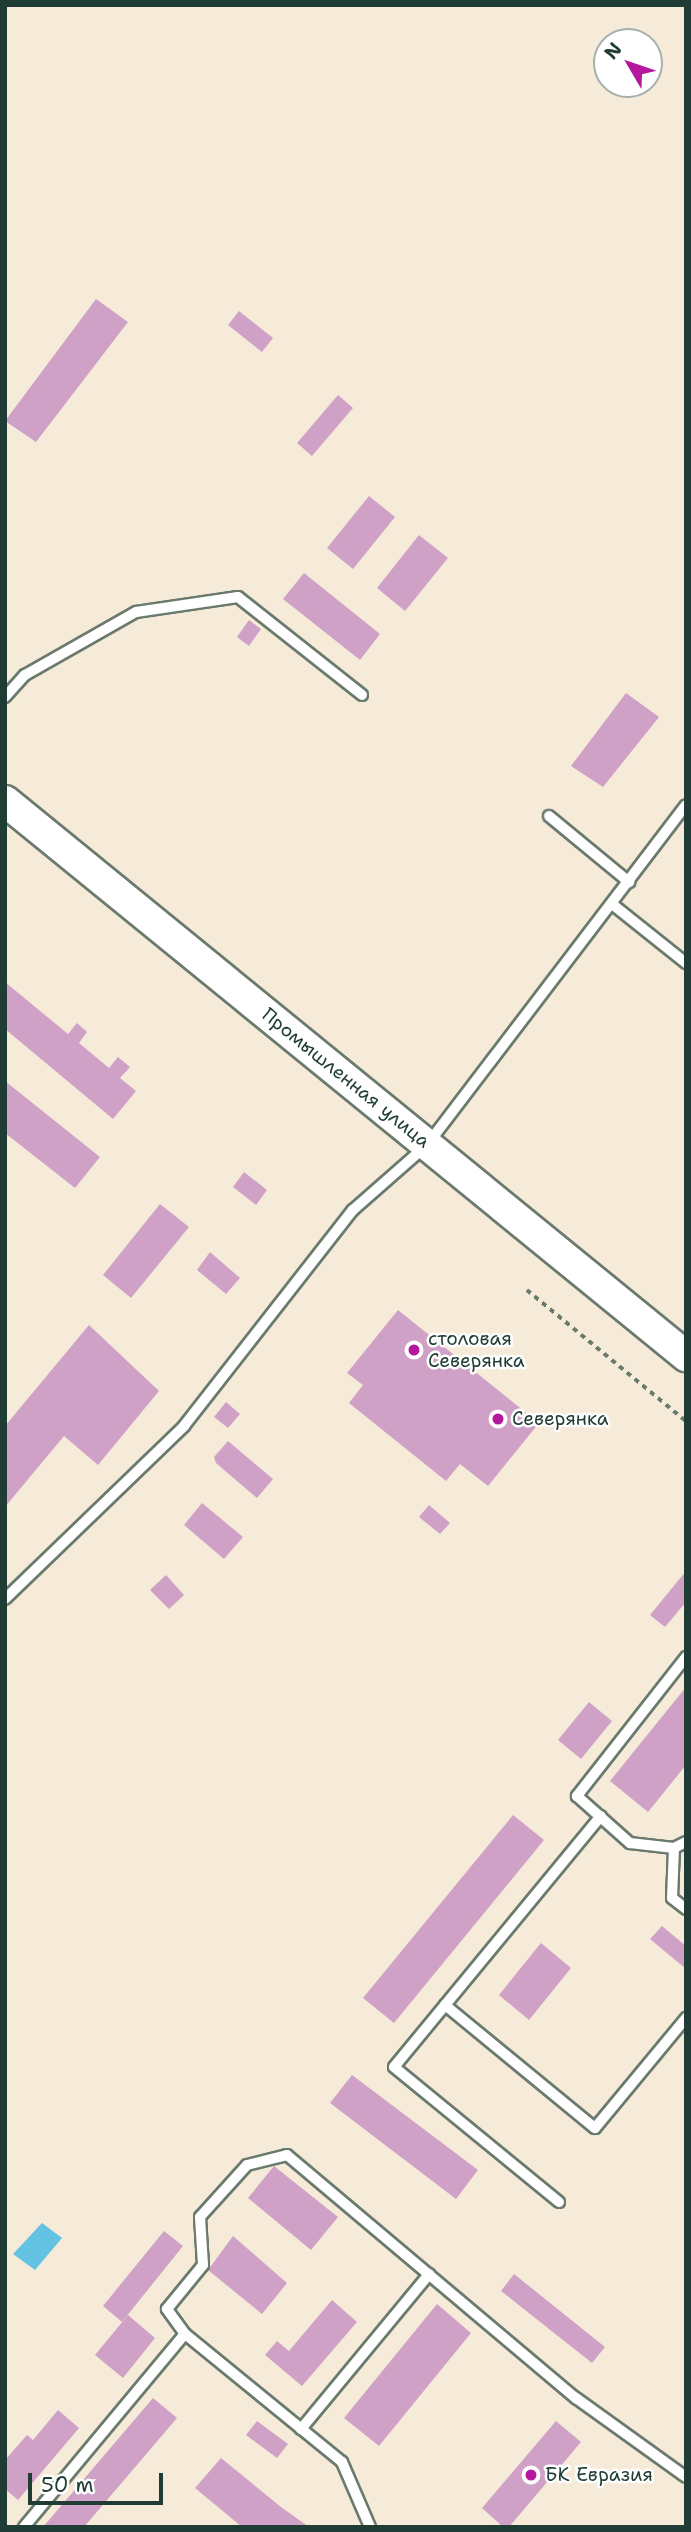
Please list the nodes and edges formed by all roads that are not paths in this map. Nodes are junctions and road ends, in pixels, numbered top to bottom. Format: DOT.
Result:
graph roads {
  1 [pos="362,695"];
  2 [pos="5,698"];
  3 [pos="5,801"];
  4 [pos="686,805"];
  5 [pos="549,816"];
  6 [pos="629,882"];
  7 [pos="612,904"];
  8 [pos="686,963"];
  9 [pos="427,1145"];
  10 [pos="686,1356"];
  11 [pos="5,1599"];
  12 [pos="686,1657"];
  13 [pos="601,1816"];
  14 [pos="686,1842"];
  15 [pos="674,1848"];
  16 [pos="686,1909"];
  17 [pos="445,2005"];
  18 [pos="686,2018"];
  19 [pos="559,2203"];
  20 [pos="429,2274"];
  21 [pos="185,2334"];
  22 [pos="301,2428"];
  23 [pos="686,2477"];
  24 [pos="24,2527"];
  25 [pos="370,2527"];
  1 -- 2 [label="lane"];
  3 -- 9 [label="main road, Промышленная улица"];
  4 -- 6 [label="lane"];
  5 -- 6 [label="lane"];
  6 -- 7 [label="lane"];
  7 -- 8 [label="lane"];
  7 -- 9 [label="lane"];
  9 -- 10 [label="main road, Промышленная улица"];
  9 -- 11 [label="lane"];
  12 -- 13 [label="lane"];
  13 -- 15 [label="lane"];
  13 -- 17 [label="lane"];
  14 -- 15 [label="lane"];
  15 -- 16 [label="lane"];
  17 -- 18 [label="lane"];
  17 -- 19 [label="lane"];
  20 -- 21 [label="lane"];
  20 -- 22 [label="lane"];
  20 -- 23 [label="lane"];
  21 -- 22 [label="lane"];
  21 -- 24 [label="lane"];
  22 -- 25 [label="lane"];
}
